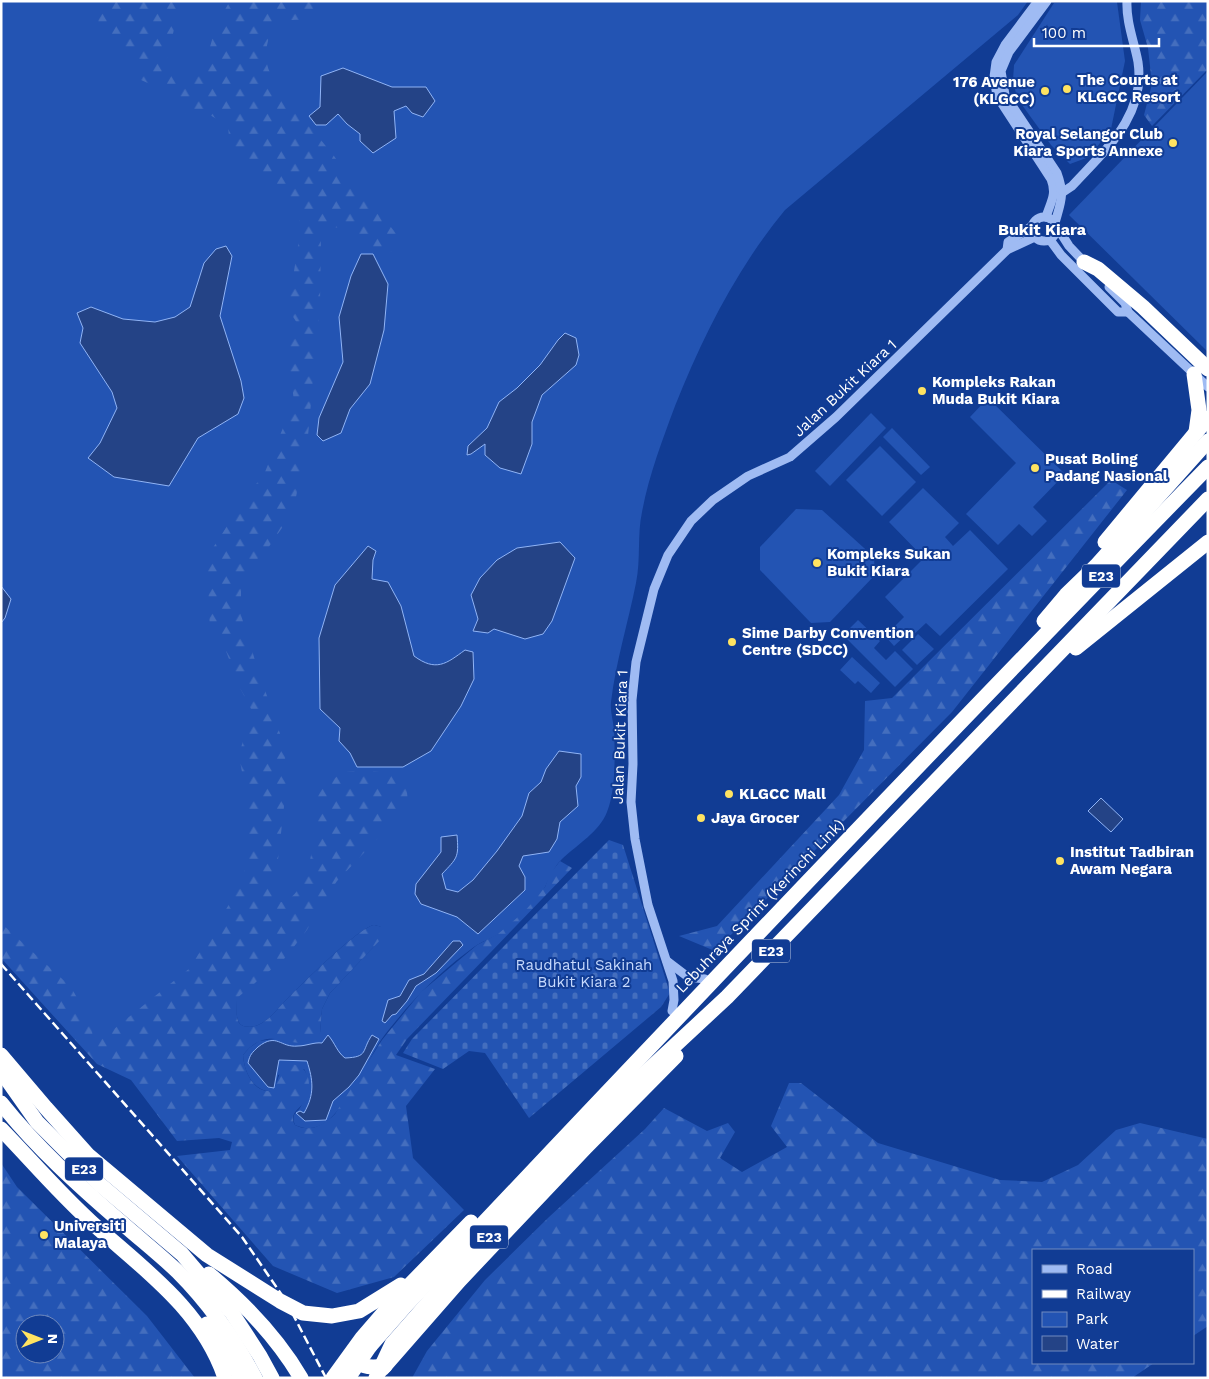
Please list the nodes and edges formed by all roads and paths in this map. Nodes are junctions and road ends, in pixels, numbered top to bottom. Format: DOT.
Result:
graph roads {
  1 [pos="1038,1"];
  2 [pos="1047,1"];
  3 [pos="1128,1"];
  4 [pos="1063,192"];
  5 [pos="1046,217"];
  6 [pos="1056,225"];
  7 [pos="1032,226"];
  8 [pos="1035,237"];
  9 [pos="1050,240"];
  10 [pos="1007,250"];
  11 [pos="1084,262"];
  12 [pos="1128,312"];
  13 [pos="1201,371"];
  14 [pos="1208,386"];
  15 [pos="1208,418"];
  16 [pos="1202,436"];
  17 [pos="1208,467"];
  18 [pos="1208,499"];
  19 [pos="1208,542"];
  20 [pos="994,686"];
  21 [pos="1024,690"];
  22 [pos="736,957"];
  23 [pos="667,961"];
  24 [pos="705,979"];
  25 [pos="727,997"];
  26 [pos="672,1011"];
  27 [pos="1,1055"];
  28 [pos="1,1071"];
  29 [pos="609,1099"];
  30 [pos="1,1103"];
  31 [pos="20,1127"];
  32 [pos="1,1129"];
  33 [pos="60,1190"];
  34 [pos="99,1217"];
  35 [pos="182,1254"];
  36 [pos="425,1269"];
  37 [pos="362,1338"];
  38 [pos="383,1374"];
  39 [pos="225,1378"];
  40 [pos="241,1378"];
  41 [pos="255,1378"];
  42 [pos="272,1378"];
  43 [pos="301,1378"];
  44 [pos="333,1378"];
  45 [pos="348,1378"];
  46 [pos="371,1378"];
  1 -- 5 [label="street"];
  2 -- 4 [label="street"];
  3 -- 4 [label="street"];
  4 -- 6 [label="street"];
  5 -- 6 [label="street"];
  5 -- 7 [label="street"];
  6 -- 9 [label="street"];
  6 -- 11 [label="street"];
  7 -- 8 [label="street"];
  7 -- 10 [label="street, Jalan Bukit Kiara 1"];
  8 -- 9 [label="street"];
  8 -- 10 [label="street, Jalan Bukit Kiara 1"];
  9 -- 12 [label="street"];
  10 -- 23 [label="street, Jalan Bukit Kiara 1"];
  11 -- 12 [label="street"];
  11 -- 13 [label="highway"];
  12 -- 13 [label="street"];
  13 -- 14 [label="street"];
  13 -- 16 [label="highway"];
  15 -- 16 [label="highway"];
  16 -- 20 [label="highway"];
  17 -- 20 [label="highway, Lebuhraya Sprint (Kerinchi Link) / E23"];
  18 -- 21 [label="highway, Lebuhraya Sprint (Kerinchi Link) / E23"];
  19 -- 21 [label="highway"];
  20 -- 22 [label="highway, Lebuhraya Sprint (Kerinchi Link) / E23"];
  21 -- 25 [label="highway, Lebuhraya Sprint (Kerinchi Link) / E23"];
  22 -- 24 [label="highway"];
  22 -- 29 [label="highway, Lebuhraya Sprint (Kerinchi Link) / E23"];
  23 -- 24 [label="street"];
  23 -- 26 [label="street, Jalan Bukit Kiara 1"];
  24 -- 26 [label="highway"];
  25 -- 29 [label="highway, Lebuhraya Sprint (Kerinchi Link) / E23"];
  25 -- 38 [label="highway"];
  26 -- 36 [label="highway"];
  27 -- 36 [label="highway"];
  28 -- 35 [label="highway, E23"];
  29 -- 38 [label="highway, Lebuhraya Sprint (Kerinchi Link) / E23, bridge"];
  29 -- 45 [label="highway, Lebuhraya Sprint (Kerinchi Link) / E23, bridge"];
  30 -- 31 [label="highway, E23"];
  31 -- 34 [label="highway"];
  31 -- 41 [label="highway, E23"];
  32 -- 33 [label="highway"];
  33 -- 34 [label="highway"];
  33 -- 39 [label="highway"];
  34 -- 40 [label="highway"];
  35 -- 42 [label="highway, E23"];
  35 -- 43 [label="highway"];
  36 -- 37 [label="highway"];
  37 -- 38 [label="highway"];
  37 -- 44 [label="highway"];
  38 -- 46 [label="highway"];
}
